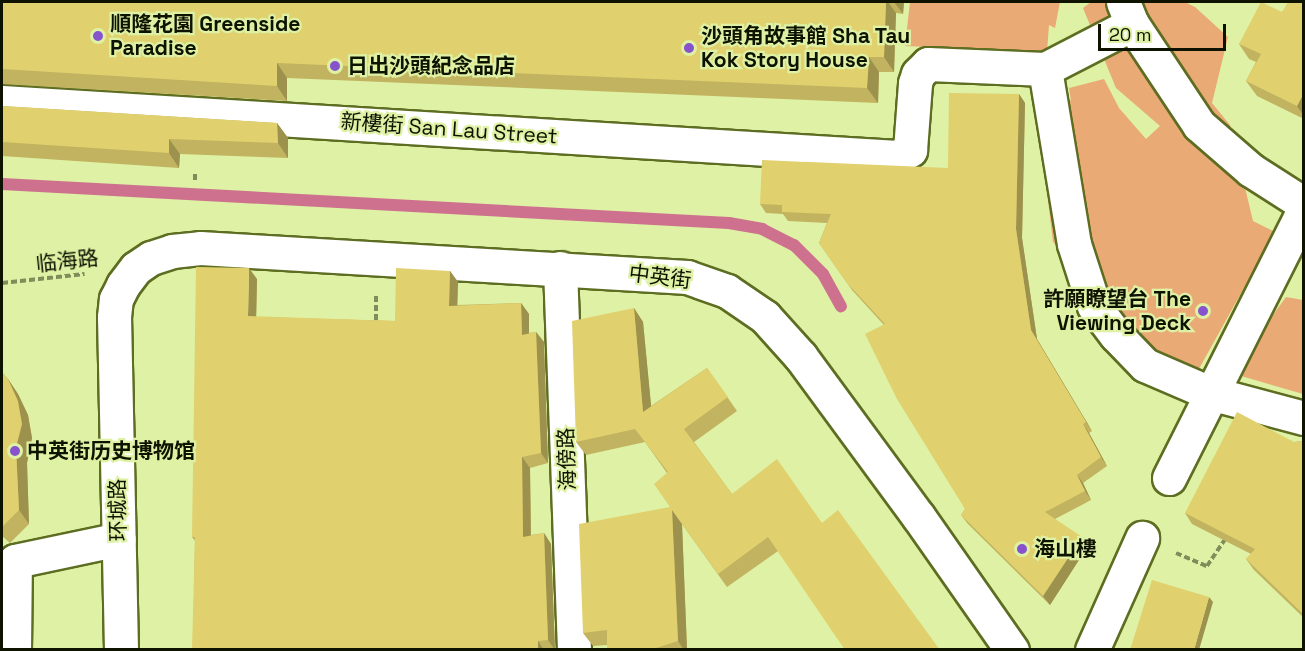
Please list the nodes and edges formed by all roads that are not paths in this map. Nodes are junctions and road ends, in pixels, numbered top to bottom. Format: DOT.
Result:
graph roads {
  1 [pos="1128,13"];
  2 [pos="1045,69"];
  3 [pos="2,102"];
  4 [pos="1304,204"];
  5 [pos="1304,210"];
  6 [pos="136,268"];
  7 [pos="560,268"];
  8 [pos="1210,393"];
  9 [pos="1304,418"];
  10 [pos="1169,478"];
  11 [pos="1142,538"];
  12 [pos="119,539"];
  13 [pos="8,556"];
  14 [pos="1009,648"];
  15 [pos="14,650"];
  16 [pos="121,650"];
  17 [pos="574,650"];
  18 [pos="1092,650"];
  1 -- 2 [label="street"];
  1 -- 4 [label="street"];
  2 -- 3 [label="street, 新樓街 San Lau Street"];
  2 -- 8 [label="street"];
  5 -- 8 [label="street"];
  6 -- 7 [label="street, 中英街"];
  6 -- 12 [label="street, 环城路"];
  7 -- 14 [label="street, 中英街"];
  7 -- 17 [label="street, 海傍路"];
  8 -- 9 [label="street"];
  8 -- 10 [label="street"];
  11 -- 18 [label="street"];
  12 -- 13 [label="street"];
  12 -- 16 [label="street, 环城路"];
  13 -- 15 [label="street"];
}
